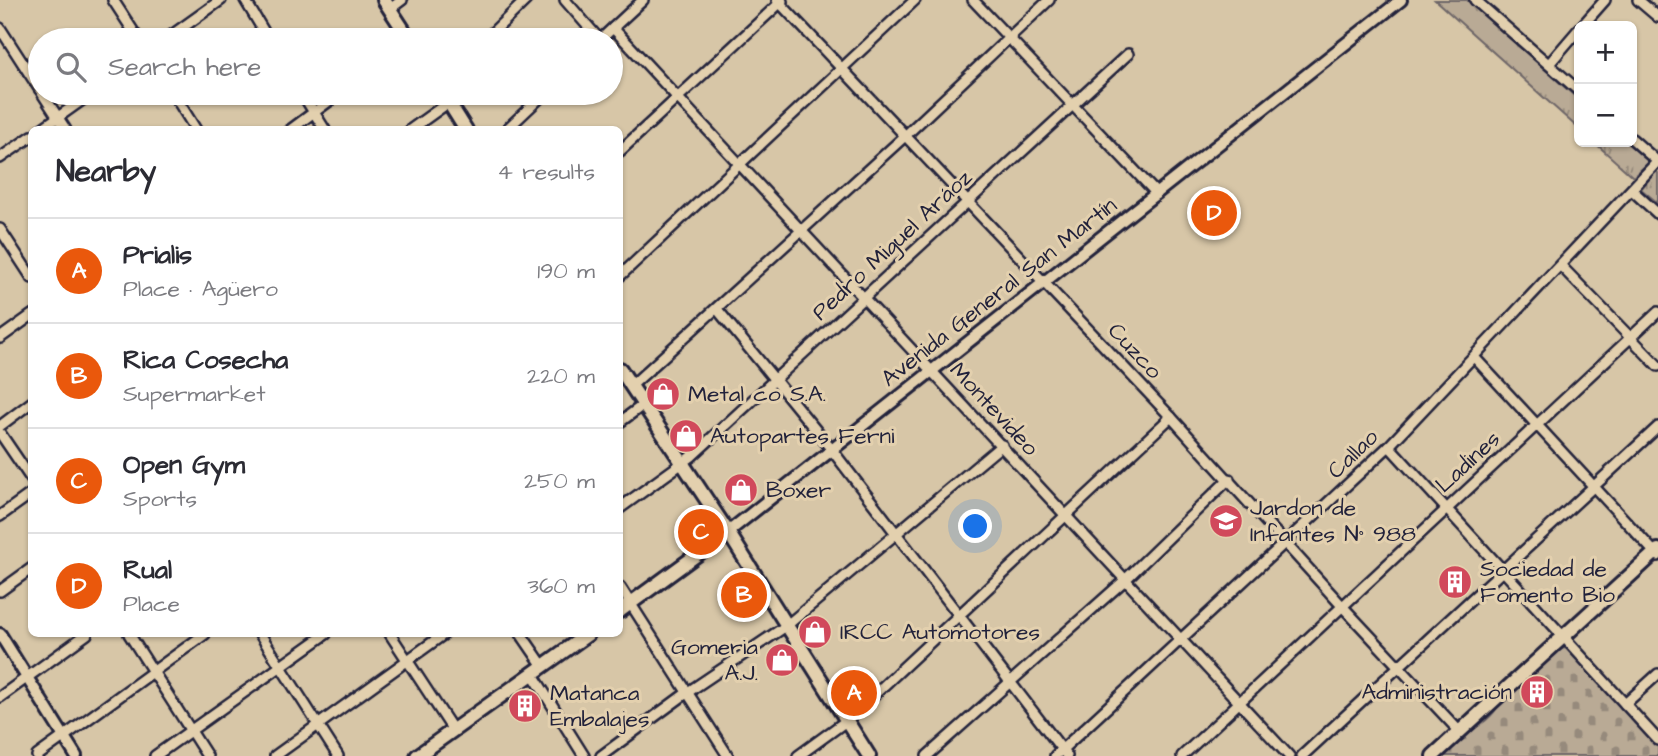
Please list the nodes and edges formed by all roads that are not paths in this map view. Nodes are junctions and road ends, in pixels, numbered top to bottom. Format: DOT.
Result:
graph roads {
  1 [pos="113,0"];
  2 [pos="220,0"];
  3 [pos="245,0"];
  4 [pos="402,0"];
  5 [pos="526,0"];
  6 [pos="565,0"];
  7 [pos="643,0"];
  8 [pos="915,0"];
  9 [pos="973,0"];
  10 [pos="1049,0"];
  11 [pos="1401,0"];
  12 [pos="1475,0"];
  13 [pos="1605,0"];
  14 [pos="1638,0"];
  15 [pos="780,1"];
  16 [pos="387,5"];
  17 [pos="1658,16"];
  18 [pos="1587,21"];
  19 [pos="0,27"];
  20 [pos="131,28"];
  21 [pos="182,28"];
  22 [pos="262,28"];
  23 [pos="402,28"];
  24 [pos="497,28"];
  25 [pos="590,28"];
  26 [pos="613,28"];
  27 [pos="1574,36"];
  28 [pos="1010,38"];
  29 [pos="623,39"];
  30 [pos="1128,54"];
  31 [pos="1549,64"];
  32 [pos="841,69"];
  33 [pos="28,71"];
  34 [pos="1574,86"];
  35 [pos="678,97"];
  36 [pos="50,105"];
  37 [pos="75,105"];
  38 [pos="180,105"];
  39 [pos="310,105"];
  40 [pos="324,105"];
  41 [pos="438,105"];
  42 [pos="450,105"];
  43 [pos="532,105"];
  44 [pos="1072,106"];
  45 [pos="314,112"];
  46 [pos="58,117"];
  47 [pos="46,126"];
  48 [pos="64,126"];
  49 [pos="194,126"];
  50 [pos="295,126"];
  51 [pos="323,126"];
  52 [pos="414,126"];
  53 [pos="464,126"];
  54 [pos="510,126"];
  55 [pos="905,136"];
  56 [pos="28,139"];
  57 [pos="1637,143"];
  58 [pos="623,148"];
  59 [pos="0,158"];
  60 [pos="1658,162"];
  61 [pos="739,163"];
  62 [pos="1633,191"];
  63 [pos="1157,194"];
  64 [pos="968,201"];
  65 [pos="1658,214"];
  66 [pos="0,229"];
  67 [pos="802,230"];
  68 [pos="1561,266"];
  69 [pos="28,272"];
  70 [pos="623,273"];
  71 [pos="1045,283"];
  72 [pos="865,298"];
  73 [pos="717,309"];
  74 [pos="1658,312"];
  75 [pos="28,319"];
  76 [pos="1631,337"];
  77 [pos="0,338"];
  78 [pos="1474,357"];
  79 [pos="1658,366"];
  80 [pos="932,370"];
  81 [pos="623,374"];
  82 [pos="775,381"];
  83 [pos="631,386"];
  84 [pos="28,405"];
  85 [pos="643,405"];
  86 [pos="1171,417"];
  87 [pos="623,420"];
  88 [pos="1538,424"];
  89 [pos="0,426"];
  90 [pos="1658,427"];
  91 [pos="0,433"];
  92 [pos="1002,445"];
  93 [pos="1389,446"];
  94 [pos="832,450"];
  95 [pos="682,464"];
  96 [pos="28,474"];
  97 [pos="1229,479"];
  98 [pos="1594,486"];
  99 [pos="28,497"];
  100 [pos="623,506"];
  101 [pos="1446,509"];
  102 [pos="0,516"];
  103 [pos="1066,516"];
  104 [pos="728,533"];
  105 [pos="895,533"];
  106 [pos="1287,543"];
  107 [pos="1657,553"];
  108 [pos="1504,570"];
  109 [pos="28,571"];
  110 [pos="1125,580"];
  111 [pos="0,591"];
  112 [pos="625,607"];
  113 [pos="1343,607"];
  114 [pos="958,615"];
  115 [pos="786,626"];
  116 [pos="0,634"];
  117 [pos="83,637"];
  118 [pos="131,637"];
  119 [pos="201,637"];
  120 [pos="262,637"];
  121 [pos="322,637"];
  122 [pos="392,637"];
  123 [pos="440,637"];
  124 [pos="522,637"];
  125 [pos="584,637"];
  126 [pos="1563,637"];
  127 [pos="1181,640"];
  128 [pos="407,660"];
  129 [pos="281,666"];
  130 [pos="1399,668"];
  131 [pos="537,669"];
  132 [pos="154,671"];
  133 [pos="1658,674"];
  134 [pos="26,678"];
  135 [pos="1009,683"];
  136 [pos="688,692"];
  137 [pos="0,697"];
  138 [pos="1241,703"];
  139 [pos="1625,704"];
  140 [pos="846,721"];
  141 [pos="319,725"];
  142 [pos="191,730"];
  143 [pos="453,730"];
  144 [pos="1460,732"];
  145 [pos="64,737"];
  146 [pos="1658,740"];
  147 [pos="1061,754"];
  148 [pos="37,756"];
  149 [pos="76,756"];
  150 [pos="155,756"];
  151 [pos="207,756"];
  152 [pos="275,756"];
  153 [pos="338,756"];
  154 [pos="417,756"];
  155 [pos="584,756"];
  156 [pos="601,756"];
  157 [pos="728,756"];
  158 [pos="799,756"];
  159 [pos="869,756"];
  160 [pos="927,756"];
  161 [pos="1182,756"];
  162 [pos="1289,756"];
  163 [pos="1302,756"];
  164 [pos="1433,756"];
  1 -- 20 [label="street"];
  2 -- 21 [label="street"];
  3 -- 22 [label="street"];
  4 -- 16 [label="street"];
  5 -- 24 [label="street"];
  6 -- 25 [label="street"];
  7 -- 26 [label="street"];
  8 -- 32 [label="street"];
  9 -- 28 [label="street"];
  10 -- 28 [label="street"];
  11 -- 63 [label="street, Avenida General San Martín"];
  12 -- 31 [label="street"];
  13 -- 18 [label="street"];
  14 -- 17 [label="street"];
  15 -- 32 [label="street, Cuzco"];
  15 -- 35 [label="street"];
  16 -- 23 [label="main road"];
  19 -- 33 [label="street"];
  27 -- 31 [label="street"];
  28 -- 44 [label="street"];
  28 -- 55 [label="street"];
  29 -- 35 [label="street, Montevideo"];
  30 -- 44 [label="street, Pedro Miguel Aráoz"];
  31 -- 34 [label="street"];
  32 -- 55 [label="street, Cuzco"];
  32 -- 61 [label="street"];
  35 -- 58 [label="street"];
  35 -- 61 [label="street, Montevideo"];
  36 -- 46 [label="street"];
  37 -- 46 [label="street"];
  38 -- 49 [label="street"];
  39 -- 45 [label="street"];
  40 -- 45 [label="street"];
  41 -- 52 [label="street"];
  42 -- 53 [label="main road"];
  43 -- 54 [label="street"];
  44 -- 63 [label="street"];
  44 -- 64 [label="street, Pedro Miguel Aráoz"];
  45 -- 50 [label="street"];
  45 -- 51 [label="street"];
  46 -- 47 [label="street"];
  46 -- 48 [label="street"];
  55 -- 64 [label="street, Cuzco"];
  55 -- 67 [label="street"];
  56 -- 59 [label="street"];
  57 -- 60 [label="street"];
  60 -- 62 [label="street, Callao"];
  61 -- 67 [label="street, Montevideo"];
  61 -- 70 [label="street"];
  62 -- 65 [label="street"];
  62 -- 68 [label="street, Callao"];
  63 -- 71 [label="street, Avenida General San Martín"];
  64 -- 71 [label="street, Cuzco"];
  64 -- 72 [label="street, Pedro Miguel Aráoz"];
  66 -- 69 [label="street"];
  67 -- 72 [label="street, Montevideo"];
  67 -- 73 [label="street"];
  68 -- 76 [label="street"];
  68 -- 78 [label="street, Callao"];
  71 -- 80 [label="street, Avenida General San Martín"];
  71 -- 86 [label="street, Cuzco"];
  72 -- 80 [label="street, Montevideo"];
  72 -- 82 [label="street, Pedro Miguel Aráoz"];
  73 -- 82 [label="street"];
  73 -- 83 [label="street"];
  74 -- 76 [label="street, Ladines"];
  75 -- 77 [label="street"];
  76 -- 79 [label="street"];
  76 -- 88 [label="street, Ladines"];
  78 -- 88 [label="street"];
  78 -- 93 [label="street, Callao"];
  80 -- 92 [label="street, Montevideo"];
  80 -- 94 [label="street, Avenida General San Martín"];
  81 -- 83 [label="main road"];
  82 -- 94 [label="street"];
  82 -- 95 [label="street, Pedro Miguel Aráoz"];
  83 -- 85 [label="main road"];
  84 -- 89 [label="street"];
  85 -- 87 [label="street"];
  85 -- 95 [label="main road"];
  86 -- 97 [label="street, Cuzco"];
  86 -- 103 [label="street"];
  88 -- 98 [label="street"];
  88 -- 101 [label="street, Ladines"];
  90 -- 98 [label="street"];
  91 -- 96 [label="street"];
  92 -- 103 [label="street, Montevideo"];
  92 -- 105 [label="street"];
  93 -- 101 [label="street"];
  93 -- 106 [label="street, Callao"];
  94 -- 104 [label="street, Avenida General San Martín"];
  94 -- 105 [label="street"];
  95 -- 100 [label="street, Pedro Miguel Aráoz"];
  95 -- 104 [label="main road"];
  97 -- 106 [label="street, Cuzco"];
  97 -- 110 [label="street"];
  98 -- 107 [label="street"];
  98 -- 108 [label="street"];
  99 -- 102 [label="street"];
  101 -- 108 [label="street"];
  101 -- 113 [label="street, Ladines"];
  103 -- 110 [label="street, Montevideo"];
  103 -- 114 [label="street"];
  104 -- 112 [label="main road, Avenida General San Martín"];
  104 -- 115 [label="main road"];
  105 -- 114 [label="street"];
  105 -- 115 [label="street"];
  106 -- 113 [label="street, Cuzco"];
  106 -- 127 [label="street, Callao"];
  107 -- 126 [label="main road"];
  108 -- 126 [label="street"];
  108 -- 130 [label="street"];
  109 -- 111 [label="street"];
  110 -- 127 [label="street, Montevideo"];
  110 -- 135 [label="street"];
  112 -- 136 [label="street"];
  113 -- 130 [label="street, Cuzco"];
  113 -- 138 [label="street, Ladines"];
  114 -- 135 [label="street"];
  114 -- 140 [label="street"];
  115 -- 136 [label="street"];
  115 -- 140 [label="main road"];
  116 -- 134 [label="street"];
  117 -- 134 [label="street"];
  118 -- 132 [label="street"];
  119 -- 132 [label="street"];
  120 -- 129 [label="street"];
  121 -- 129 [label="street"];
  122 -- 128 [label="street"];
  123 -- 128 [label="street"];
  124 -- 131 [label="street"];
  125 -- 131 [label="main road"];
  126 -- 139 [label="street"];
  126 -- 144 [label="main road"];
  127 -- 138 [label="street, Montevideo"];
  127 -- 147 [label="street, Callao"];
  128 -- 141 [label="street"];
  128 -- 143 [label="street"];
  129 -- 141 [label="street"];
  129 -- 142 [label="street"];
  130 -- 144 [label="street, Cuzco"];
  130 -- 163 [label="street"];
  131 -- 143 [label="main road"];
  131 -- 155 [label="street"];
  132 -- 142 [label="street"];
  132 -- 145 [label="street"];
  133 -- 139 [label="street"];
  134 -- 137 [label="street"];
  134 -- 145 [label="street"];
  135 -- 147 [label="street"];
  135 -- 160 [label="street"];
  136 -- 156 [label="street"];
  136 -- 157 [label="street"];
  138 -- 161 [label="street, Ladines"];
  138 -- 162 [label="street, Montevideo"];
  139 -- 146 [label="street"];
  140 -- 158 [label="street"];
  140 -- 159 [label="main road"];
  141 -- 152 [label="street"];
  141 -- 153 [label="street"];
  142 -- 150 [label="street"];
  142 -- 151 [label="street"];
  143 -- 154 [label="main road"];
  144 -- 164 [label="main road"];
  145 -- 148 [label="street"];
  145 -- 149 [label="street"];
}
